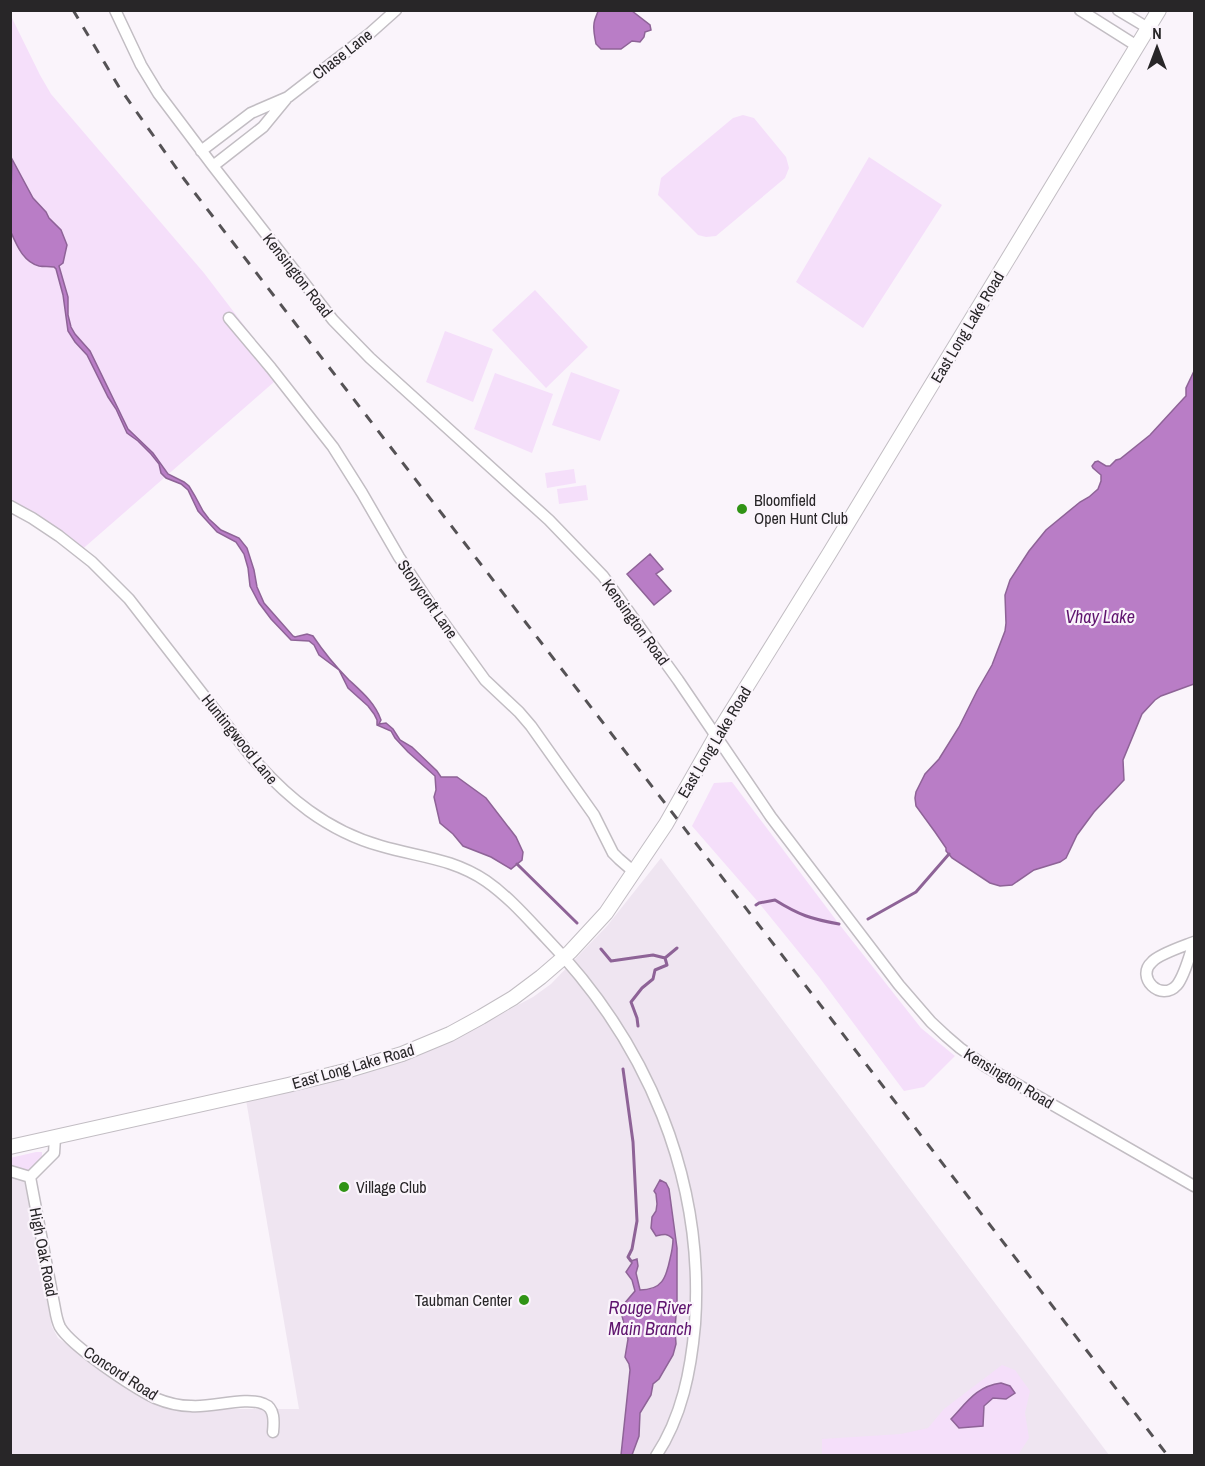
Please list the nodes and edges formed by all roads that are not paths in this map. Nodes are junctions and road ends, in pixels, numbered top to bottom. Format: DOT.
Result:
graph roads {
  1 [pos="114,10"];
  2 [pos="396,10"];
  3 [pos="1080,10"];
  4 [pos="1118,10"];
  5 [pos="1159,10"];
  6 [pos="1148,28"];
  7 [pos="1137,46"];
  8 [pos="288,96"];
  9 [pos="201,150"];
  10 [pos="213,166"];
  11 [pos="229,318"];
  12 [pos="10,506"];
  13 [pos="716,736"];
  14 [pos="634,872"];
  15 [pos="1194,942"];
  16 [pos="565,957"];
  17 [pos="55,1138"];
  18 [pos="10,1147"];
  19 [pos="10,1172"];
  20 [pos="30,1177"];
  21 [pos="1194,1186"];
  22 [pos="60,1326"];
  23 [pos="273,1432"];
  24 [pos="656,1455"];
  1 -- 9 [label="street, Kensington Road"];
  2 -- 8 [label="street, Chase Lane"];
  3 -- 7 [label="street"];
  4 -- 6 [label="street"];
  5 -- 6 [label="main road, East Long Lake Road"];
  6 -- 7 [label="main road, East Long Lake Road"];
  7 -- 13 [label="main road, East Long Lake Road"];
  8 -- 9 [label="street, Chase Lane"];
  8 -- 10 [label="street, Chase Lane"];
  9 -- 10 [label="street, Kensington Road"];
  10 -- 13 [label="street, Kensington Road"];
  11 -- 14 [label="street, Stonycroft Lane"];
  12 -- 16 [label="street, Huntingwood Lane"];
  13 -- 14 [label="main road, East Long Lake Road"];
  13 -- 21 [label="street, Kensington Road"];
  14 -- 16 [label="main road, East Long Lake Road"];
  15 -- 15 [label="street"];
  16 -- 17 [label="main road, East Long Lake Road"];
  16 -- 24 [label="street, Huntingwood Lane"];
  17 -- 18 [label="main road, East Long Lake Road"];
  17 -- 20 [label="street"];
  19 -- 20 [label="street"];
  20 -- 22 [label="street, High Oak Road"];
  22 -- 23 [label="street, Concord Road"];
}
